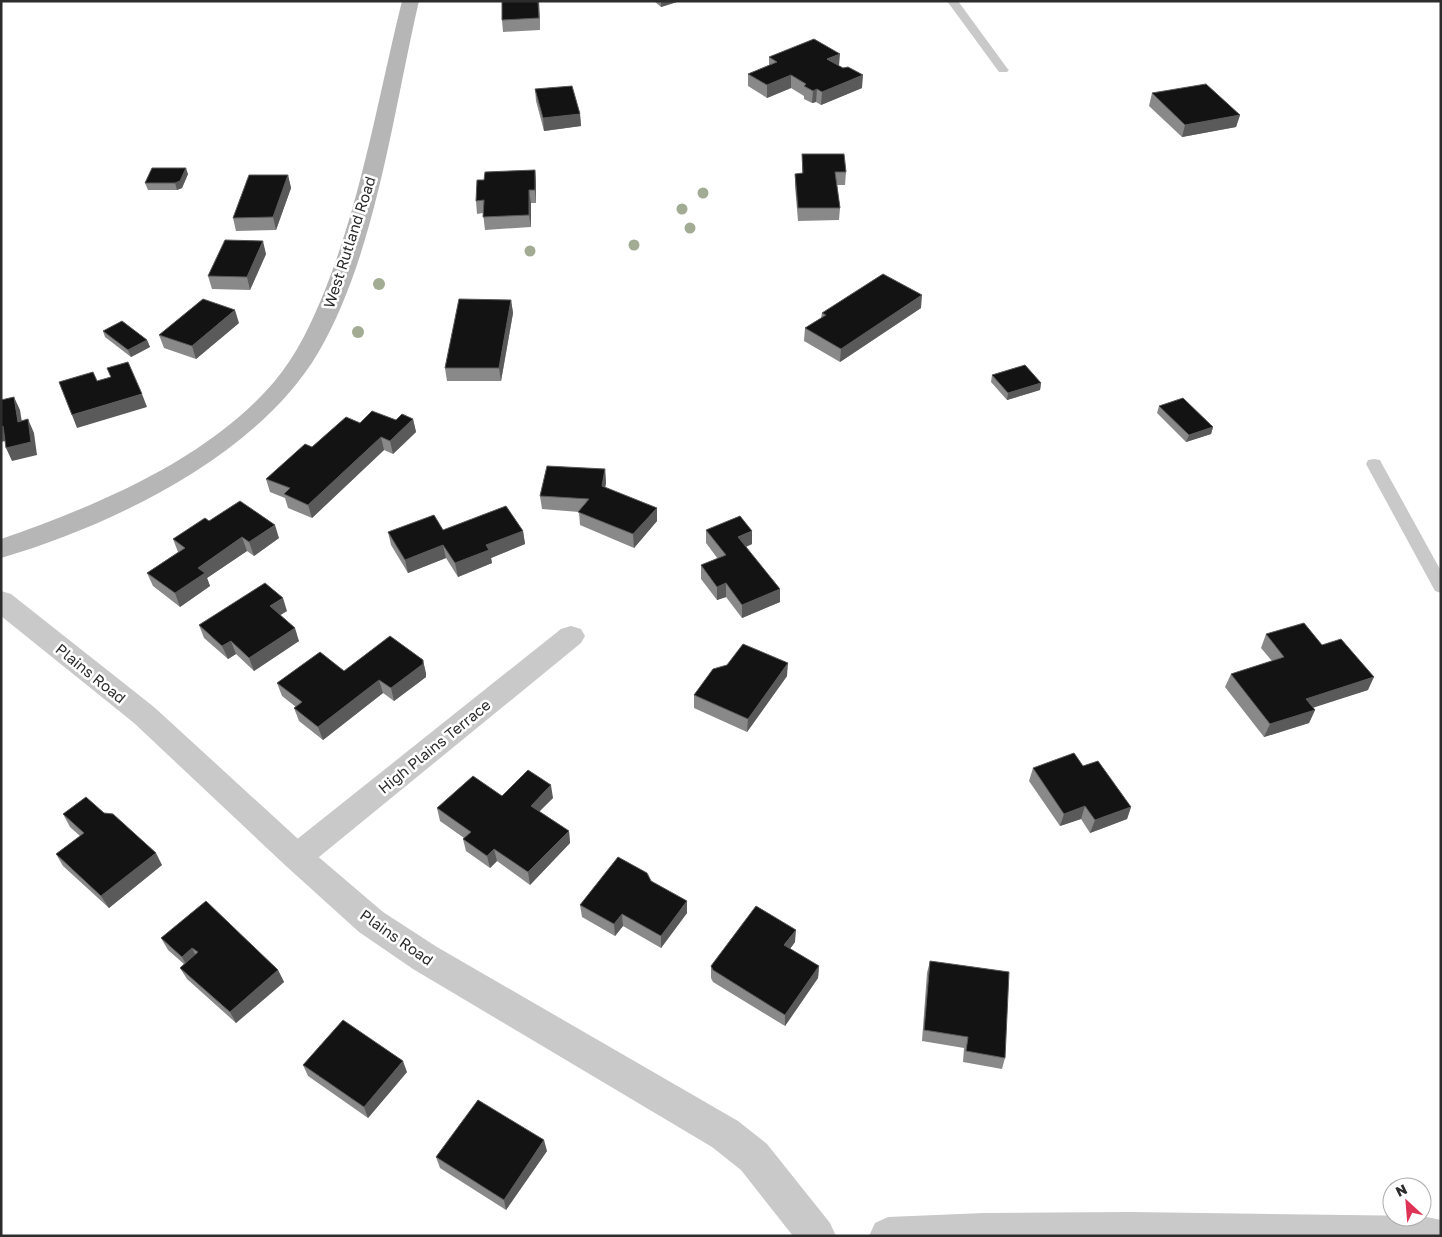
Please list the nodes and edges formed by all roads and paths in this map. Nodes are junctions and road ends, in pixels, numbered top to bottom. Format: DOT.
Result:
graph roads {
  1 [pos="411,1"];
  2 [pos="952,1"];
  3 [pos="1003,70"];
  4 [pos="1374,464"];
  5 [pos="1,549"];
  6 [pos="1441,587"];
  7 [pos="1,601"];
  8 [pos="572,636"];
  9 [pos="297,857"];
  10 [pos="817,1236"];
  11 [pos="888,1236"];
  12 [pos="1434,1236"];
  1 -- 5 [label="main road, West Rutland Road"];
  2 -- 3 [label="lane"];
  4 -- 6 [label="lane"];
  7 -- 9 [label="street, Plains Road"];
  8 -- 9 [label="street, High Plains Terrace"];
  9 -- 10 [label="street, Plains Road"];
  11 -- 12 [label="street"];
}
